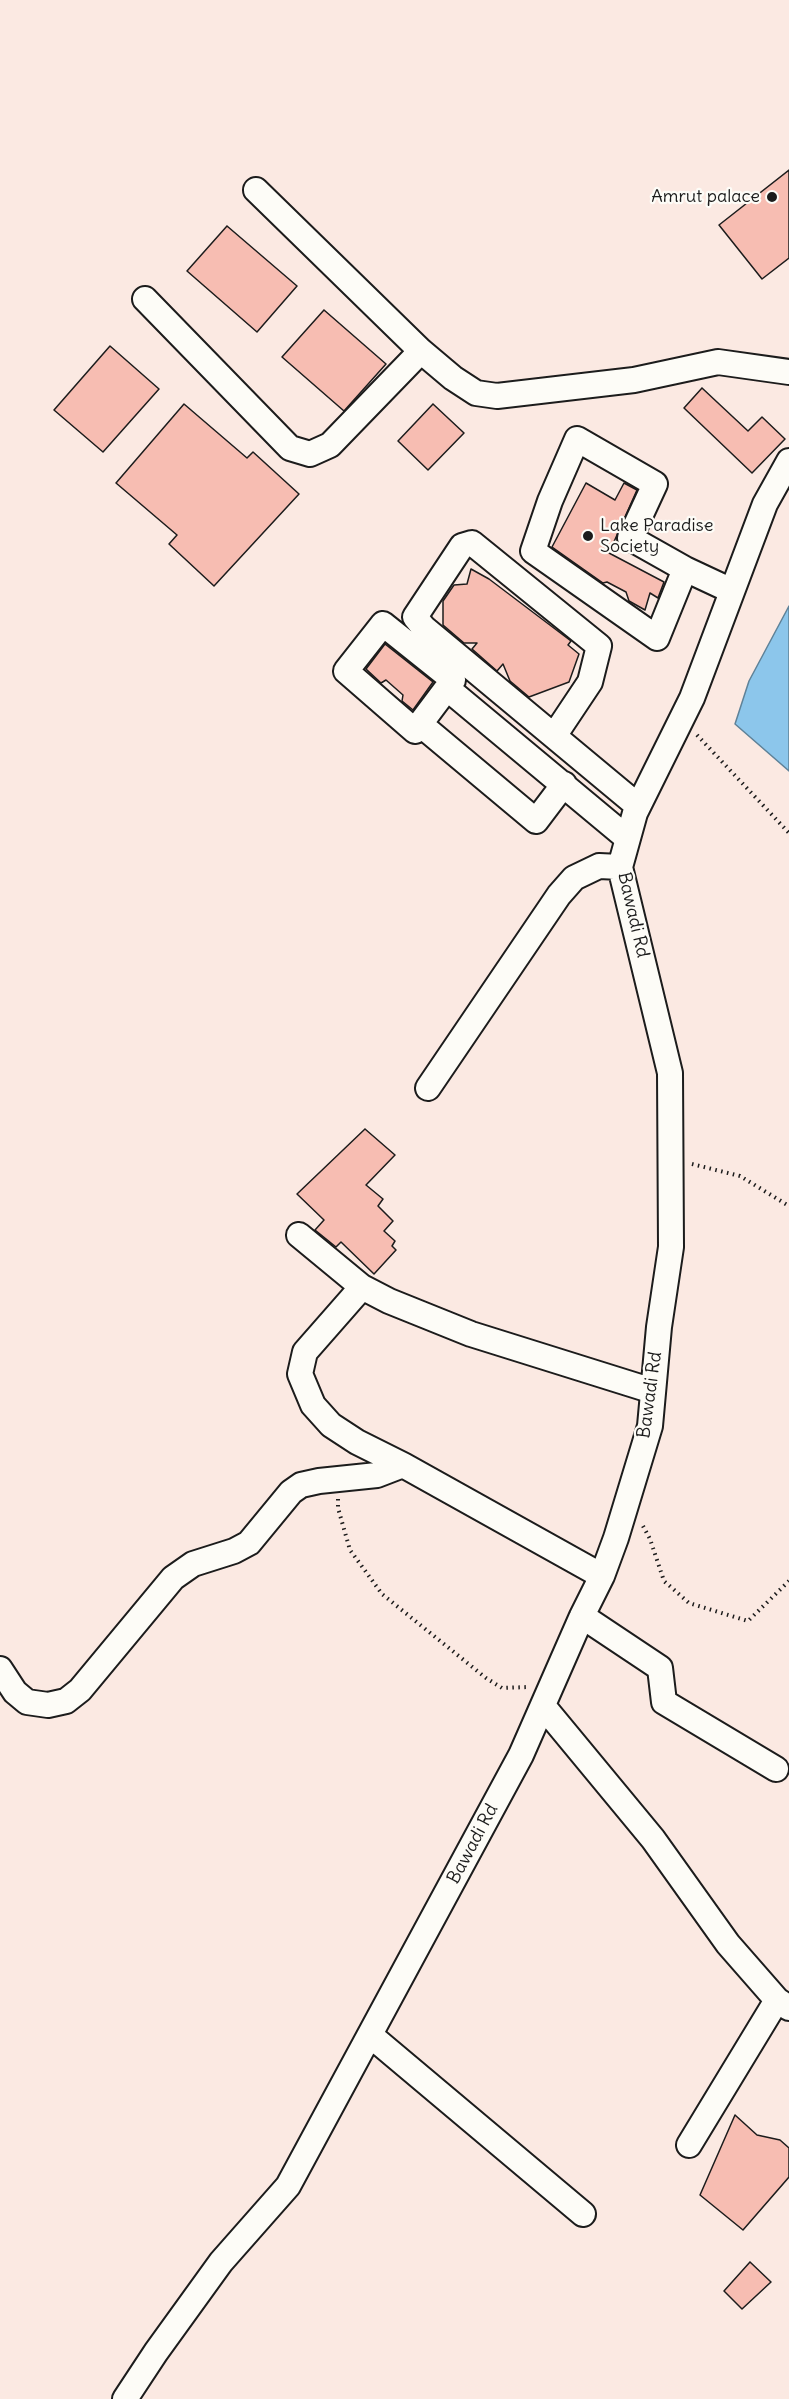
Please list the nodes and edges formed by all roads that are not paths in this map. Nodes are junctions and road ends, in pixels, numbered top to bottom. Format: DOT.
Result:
graph roads {
  1 [pos="256,190"];
  2 [pos="145,299"];
  3 [pos="421,351"];
  4 [pos="789,372"];
  5 [pos="789,460"];
  6 [pos="685,569"];
  7 [pos="732,591"];
  8 [pos="448,689"];
  9 [pos="420,724"];
  10 [pos="554,736"];
  11 [pos="564,784"];
  12 [pos="638,806"];
  13 [pos="627,838"];
  14 [pos="620,867"];
  15 [pos="428,1088"];
  16 [pos="299,1235"];
  17 [pos="362,1287"];
  18 [pos="653,1391"];
  19 [pos="403,1465"];
  20 [pos="602,1576"];
  21 [pos="582,1616"];
  22 [pos="0,1669"];
  23 [pos="8,1693"];
  24 [pos="547,1696"];
  25 [pos="776,1768"];
  26 [pos="783,2004"];
  27 [pos="370,2034"];
  28 [pos="690,2145"];
  29 [pos="583,2214"];
  30 [pos="125,2399"];
  1 -- 3 [label="street"];
  2 -- 3 [label="street"];
  3 -- 4 [label="street"];
  5 -- 7 [label="street, Bawadi Rd"];
  6 -- 6 [label="street"];
  6 -- 7 [label="street"];
  7 -- 12 [label="street, Bawadi Rd"];
  8 -- 9 [label="street"];
  8 -- 9 [label="street"];
  8 -- 11 [label="street"];
  9 -- 11 [label="street"];
  10 -- 10 [label="street"];
  10 -- 12 [label="street"];
  11 -- 13 [label="street"];
  12 -- 13 [label="street, Bawadi Rd"];
  13 -- 14 [label="street, Bawadi Rd"];
  14 -- 15 [label="street"];
  14 -- 18 [label="street, Bawadi Rd"];
  16 -- 17 [label="street"];
  17 -- 18 [label="street"];
  17 -- 19 [label="street"];
  18 -- 20 [label="street, Bawadi Rd"];
  19 -- 20 [label="street"];
  19 -- 23 [label="street"];
  20 -- 21 [label="street, Bawadi Rd"];
  21 -- 24 [label="street, Bawadi Rd"];
  21 -- 25 [label="street"];
  22 -- 23 [label="street"];
  24 -- 26 [label="street"];
  24 -- 27 [label="street, Bawadi Rd"];
  26 -- 28 [label="street"];
  27 -- 29 [label="street"];
  27 -- 30 [label="street, Bawadi Rd"];
}
